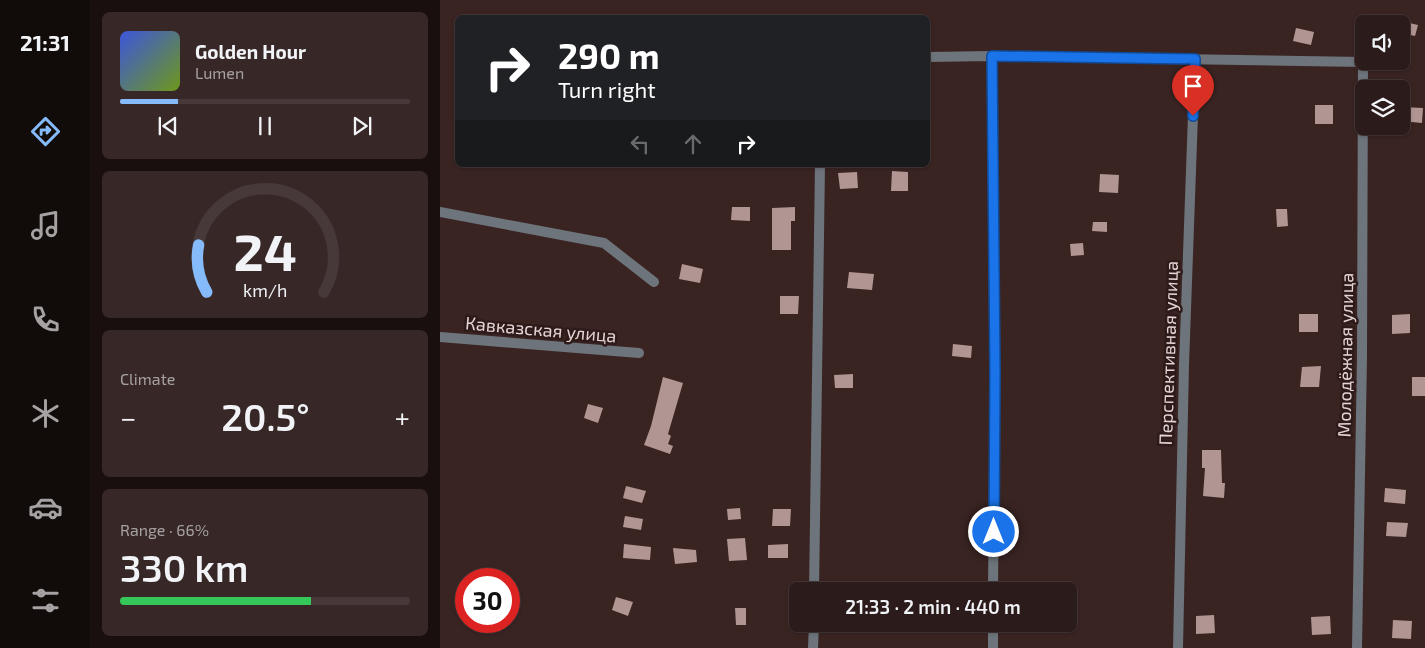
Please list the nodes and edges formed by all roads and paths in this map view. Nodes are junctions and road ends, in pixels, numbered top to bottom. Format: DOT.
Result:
graph roads {
  1 [pos="992,56"];
  2 [pos="930,57"];
  3 [pos="1195,59"];
  4 [pos="1355,62"];
  5 [pos="1363,70"];
  6 [pos="820,167"];
  7 [pos="440,212"];
  8 [pos="654,282"];
  9 [pos="440,337"];
  10 [pos="639,353"];
  11 [pos="814,582"];
  12 [pos="993,582"];
  13 [pos="814,632"];
  14 [pos="993,632"];
  15 [pos="813,648"];
  16 [pos="993,648"];
  17 [pos="1178,648"];
  18 [pos="1357,648"];
  1 -- 2 [label="street"];
  1 -- 3 [label="street"];
  1 -- 12 [label="street"];
  3 -- 4 [label="street"];
  3 -- 17 [label="street, Перспективная улица"];
  5 -- 18 [label="street, Молодёжная улица"];
  6 -- 11 [label="street"];
  7 -- 8 [label="street"];
  9 -- 10 [label="street, Кавказская улица"];
  13 -- 15 [label="street"];
  14 -- 16 [label="street"];
}
